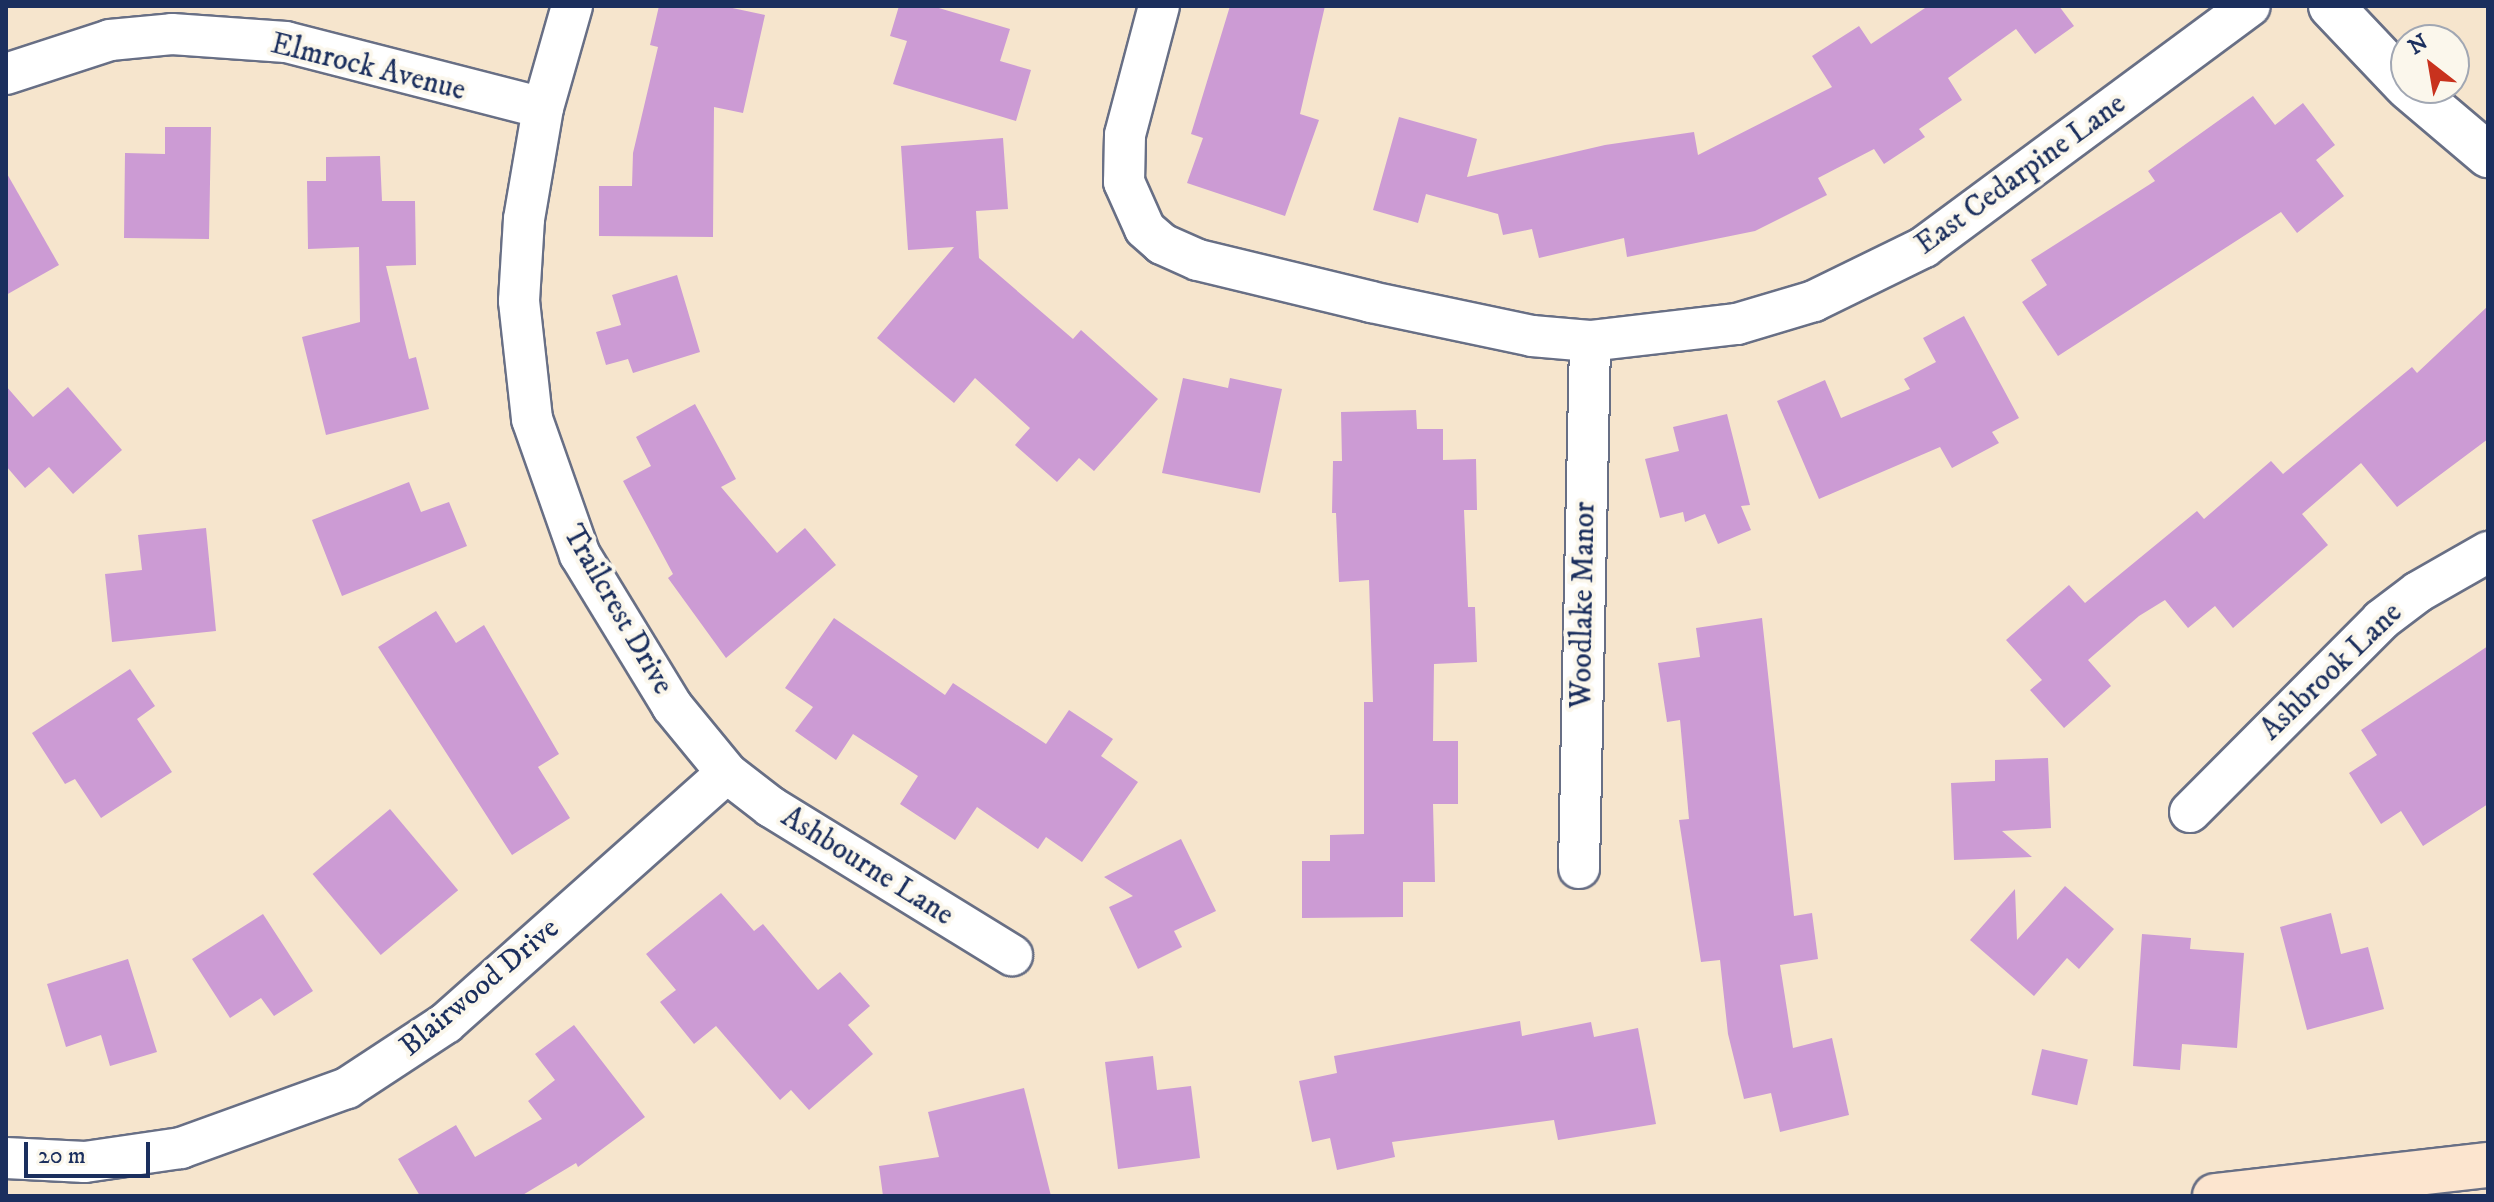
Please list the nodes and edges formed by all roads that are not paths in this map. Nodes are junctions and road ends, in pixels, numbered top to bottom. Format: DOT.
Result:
graph roads {
  1 [pos="572,6"];
  2 [pos="1159,6"];
  3 [pos="2250,6"];
  4 [pos="2331,6"];
  5 [pos="2390,69"];
  6 [pos="6,74"];
  7 [pos="2427,104"];
  8 [pos="543,108"];
  9 [pos="2488,155"];
  10 [pos="1590,341"];
  11 [pos="2488,552"];
  12 [pos="727,773"];
  13 [pos="2190,812"];
  14 [pos="1579,868"];
  15 [pos="1012,955"];
  16 [pos="6,1158"];
  17 [pos="2488,1165"];
  18 [pos="2215,1196"];
  1 -- 8 [label="street, Trailcrest Drive"];
  2 -- 10 [label="street, East Cedarpine Lane"];
  3 -- 10 [label="street, East Cedarpine Lane"];
  4 -- 5 [label="street"];
  6 -- 8 [label="street, Elmrock Avenue"];
  7 -- 9 [label="street"];
  8 -- 12 [label="street, Trailcrest Drive"];
  10 -- 14 [label="street, Woodlake Manor"];
  11 -- 13 [label="street, Ashbrook Lane"];
  12 -- 15 [label="street, Ashbourne Lane"];
  12 -- 16 [label="street, Blairwood Drive"];
  17 -- 18 [label="main road"];
}
